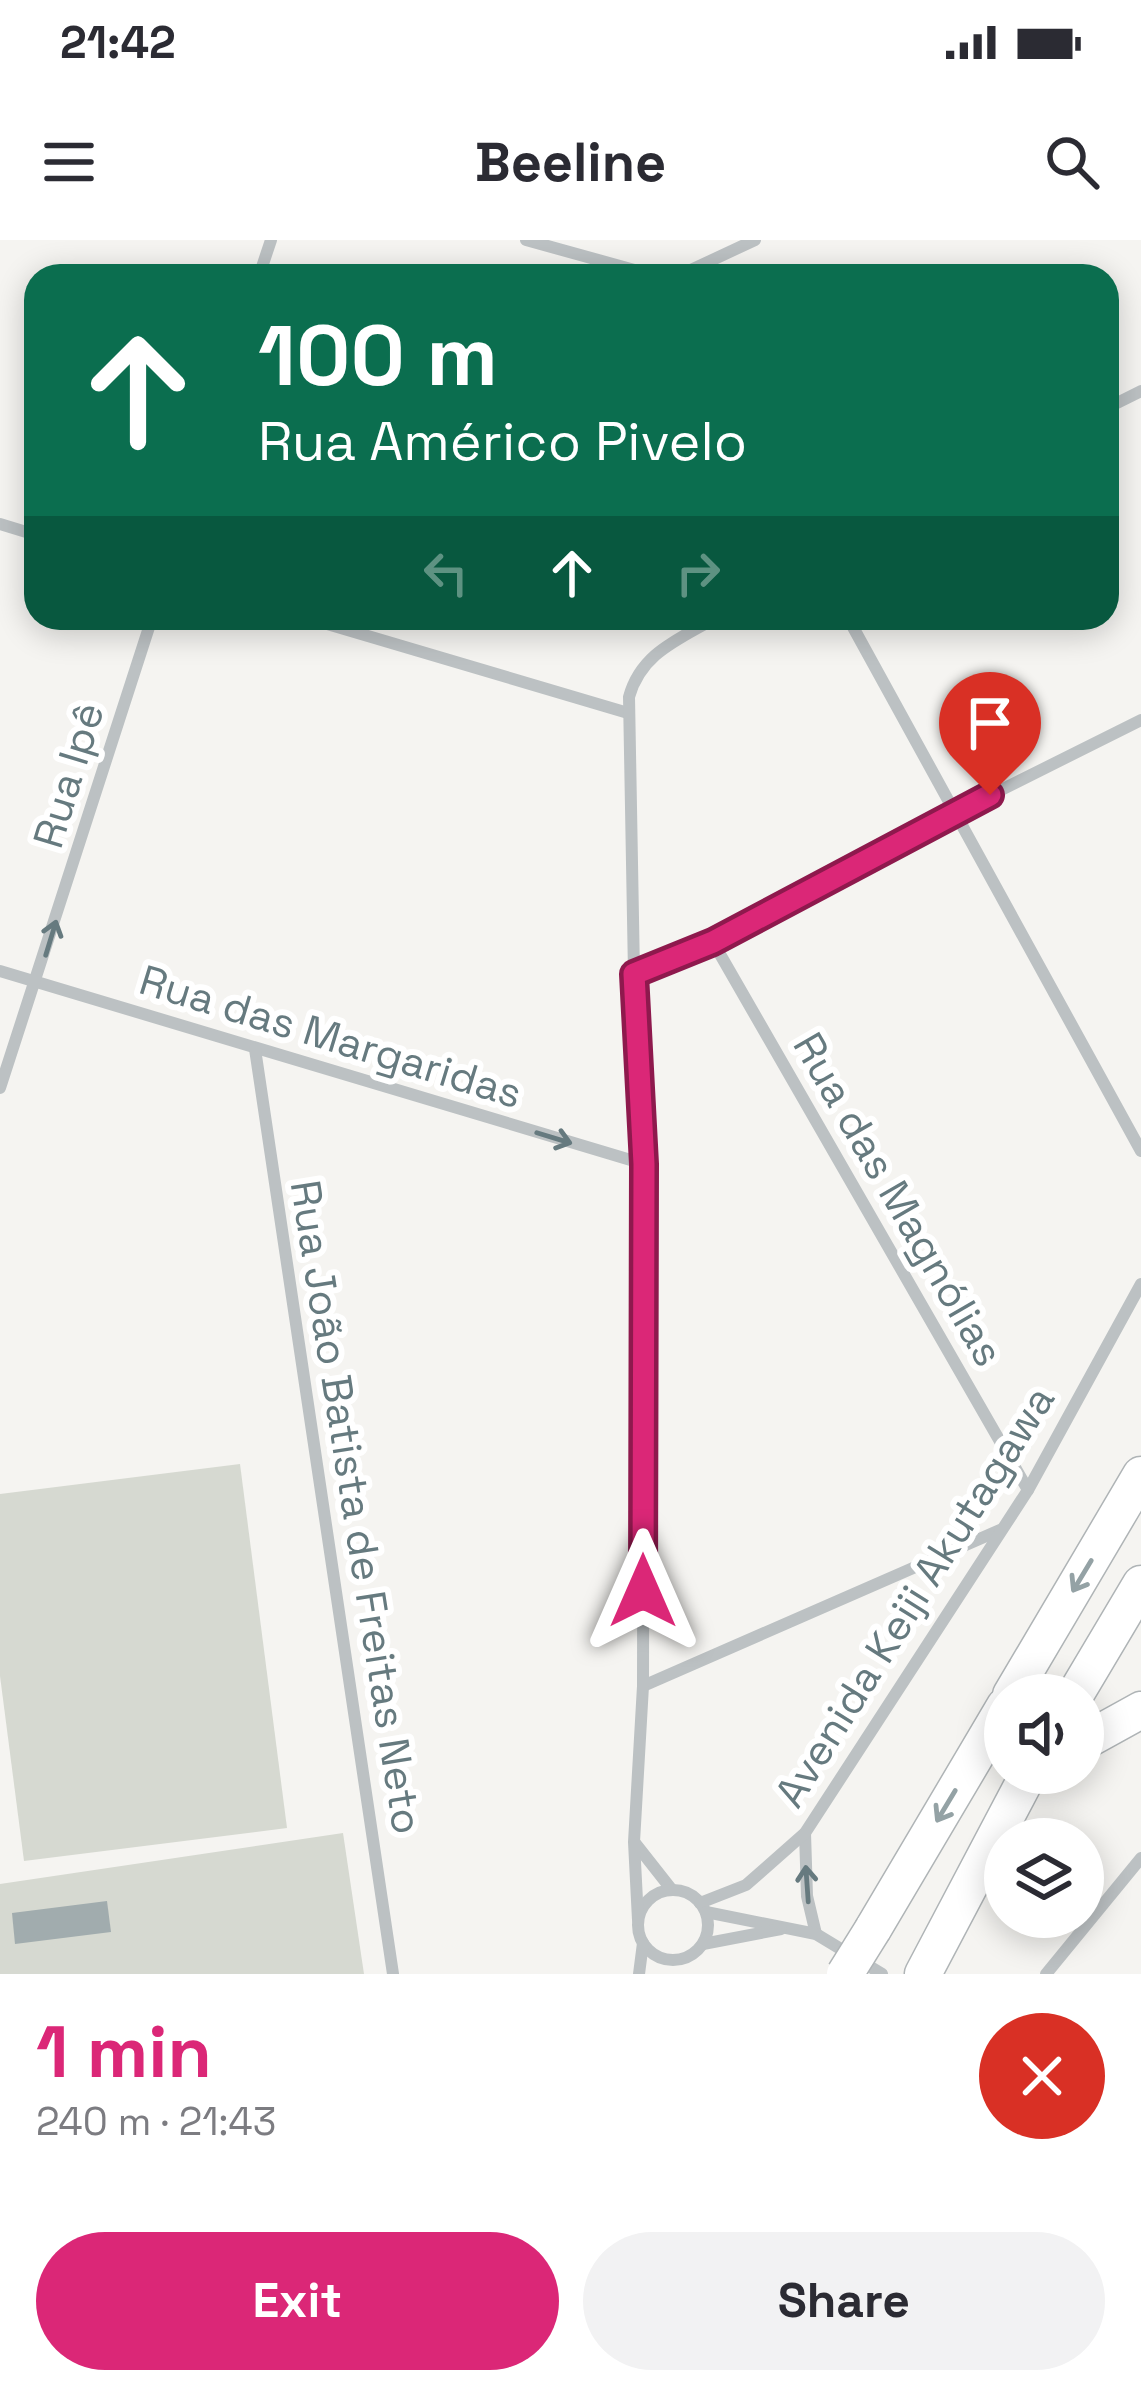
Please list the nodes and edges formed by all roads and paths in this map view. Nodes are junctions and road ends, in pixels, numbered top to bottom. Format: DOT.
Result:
graph roads {
  1 [pos="526,240"];
  2 [pos="755,240"];
  3 [pos="613,264"];
  4 [pos="703,264"];
  5 [pos="148,630"];
  6 [pos="348,630"];
  7 [pos="695,630"];
  8 [pos="854,630"];
  9 [pos="628,713"];
  10 [pos="1141,721"];
  11 [pos="953,814"];
  12 [pos="713,942"];
  13 [pos="0,971"];
  14 [pos="634,974"];
  15 [pos="37,982"];
  16 [pos="255,1049"];
  17 [pos="0,1088"];
  18 [pos="1141,1151"];
  19 [pos="644,1164"];
  20 [pos="1141,1284"];
  21 [pos="1141,1475"];
  22 [pos="1028,1490"];
  23 [pos="1001,1529"];
  24 [pos="1141,1584"];
  25 [pos="1023,1674"];
  26 [pos="1088,1674"];
  27 [pos="643,1686"];
  28 [pos="1141,1710"];
  29 [pos="1104,1730"];
  30 [pos="984,1741"];
  31 [pos="1018,1794"];
  32 [pos="805,1833"];
  33 [pos="634,1842"];
  34 [pos="1141,1858"];
  35 [pos="672,1890"];
  36 [pos="703,1908"];
  37 [pos="638,1920"];
  38 [pos="794,1927"];
  39 [pos="816,1934"];
  40 [pos="643,1943"];
  41 [pos="699,1948"];
  42 [pos="926,1968"];
  43 [pos="393,1974"];
  44 [pos="639,1974"];
  45 [pos="685,1974"];
  46 [pos="845,1974"];
  47 [pos="883,1974"];
  48 [pos="1046,1974"];
  1 -- 3 [label="street"];
  2 -- 4 [label="street"];
  15 -- 5 [label="street, Rua Ipê, one-way"];
  6 -- 9 [label="street"];
  7 -- 9 [label="street"];
  8 -- 11 [label="street"];
  9 -- 14 [label="street"];
  10 -- 11 [label="street"];
  11 -- 12 [label="street"];
  11 -- 18 [label="street"];
  12 -- 14 [label="street"];
  12 -- 22 [label="street, Rua das Magnólias"];
  13 -- 15 [label="street, Rua das Margaridas"];
  14 -- 19 [label="street"];
  15 -- 16 [label="street, Rua das Margaridas"];
  15 -- 17 [label="street, Rua Ipê"];
  16 -- 19 [label="street, Rua das Margaridas, one-way"];
  16 -- 43 [label="street, Rua João Batista de Freitas Neto"];
  19 -- 27 [label="street"];
  20 -- 22 [label="street, Avenida Keiji Akutagawa"];
  21 -- 25 [label="highway, one-way"];
  22 -- 23 [label="street, Avenida Keiji Akutagawa"];
  23 -- 27 [label="street"];
  23 -- 32 [label="street, Avenida Keiji Akutagawa"];
  24 -- 26 [label="highway"];
  27 -- 33 [label="street"];
  28 -- 29 [label="highway"];
  30 -- 46 [label="highway, one-way, bridge"];
  31 -- 42 [label="highway"];
  32 -- 36 [label="street, Avenida Keiji Akutagawa"];
  39 -- 32 [label="street, one-way"];
  33 -- 35 [label="street"];
  33 -- 37 [label="street"];
  34 -- 48 [label="street"];
  35 -- 36 [label="street"];
  35 -- 37 [label="street"];
  36 -- 38 [label="street"];
  36 -- 41 [label="street"];
  37 -- 40 [label="street"];
  38 -- 39 [label="street"];
  38 -- 41 [label="street"];
  39 -- 47 [label="street"];
  40 -- 41 [label="street"];
  40 -- 44 [label="street"];
  41 -- 45 [label="street"];
}
